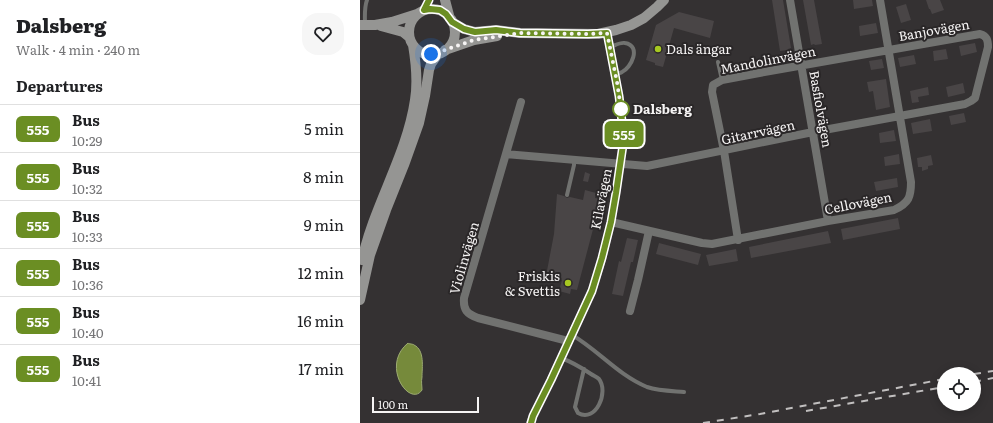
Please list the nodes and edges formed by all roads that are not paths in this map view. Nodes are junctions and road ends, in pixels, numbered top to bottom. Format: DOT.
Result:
graph roads {
  1 [pos="367,0"];
  2 [pos="429,0"];
  3 [pos="445,0"];
  4 [pos="664,0"];
  5 [pos="790,0"];
  6 [pos="882,0"];
  7 [pos="420,12"];
  8 [pos="451,21"];
  9 [pos="367,25"];
  10 [pos="520,33"];
  11 [pos="607,33"];
  12 [pos="411,41"];
  13 [pos="610,47"];
  14 [pos="888,50"];
  15 [pos="441,52"];
  16 [pos="718,62"];
  17 [pos="801,66"];
  18 [pos="615,74"];
  19 [pos="722,80"];
  20 [pos="521,102"];
  21 [pos="899,116"];
  22 [pos="813,132"];
  23 [pos="724,151"];
  24 [pos="506,154"];
  25 [pos="574,160"];
  26 [pos="621,164"];
  27 [pos="567,195"];
  28 [pos="828,221"];
  29 [pos="611,222"];
  30 [pos="649,231"];
  31 [pos="738,240"];
  32 [pos="360,269"];
  33 [pos="360,300"];
  34 [pos="630,311"];
  35 [pos="570,338"];
  36 [pos="561,358"];
  37 [pos="584,369"];
  38 [pos="684,392"];
  39 [pos="530,423"];
  1 -- 9 [label="lane"];
  2 -- 7 [label="main road"];
  3 -- 8 [label="main road"];
  4 -- 11 [label="main road"];
  5 -- 17 [label="street, Basfiolvägen"];
  6 -- 14 [label="street, Cellovägen"];
  7 -- 8 [label="main road"];
  7 -- 9 [label="main road"];
  7 -- 12 [label="main road"];
  8 -- 10 [label="main road"];
  8 -- 15 [label="main road"];
  9 -- 12 [label="main road"];
  10 -- 11 [label="main road"];
  10 -- 15 [label="main road"];
  11 -- 13 [label="street, Kilavägen"];
  12 -- 15 [label="main road"];
  12 -- 32 [label="main road"];
  13 -- 18 [label="street, Kilavägen"];
  13 -- 18 [label="lane"];
  14 -- 17 [label="street, Mandolinvägen"];
  14 -- 21 [label="street, Cellovägen"];
  14 -- 21 [label="street, Banjovägen"];
  15 -- 33 [label="main road"];
  16 -- 19 [label="lane"];
  17 -- 19 [label="street, Mandolinvägen"];
  17 -- 22 [label="street, Basfiolvägen"];
  18 -- 26 [label="street, Kilavägen"];
  19 -- 23 [label="street, Mandolinvägen"];
  20 -- 24 [label="street, Violinvägen"];
  21 -- 22 [label="street, Gitarrvägen"];
  21 -- 28 [label="street, Cellovägen"];
  22 -- 23 [label="street, Gitarrvägen"];
  22 -- 28 [label="street, Basfiolvägen"];
  23 -- 26 [label="street, Gitarrvägen"];
  23 -- 31 [label="street, Mandolinvägen"];
  24 -- 25 [label="street"];
  24 -- 35 [label="street, Violinvägen"];
  25 -- 26 [label="street"];
  25 -- 27 [label="lane"];
  26 -- 29 [label="street, Kilavägen"];
  28 -- 31 [label="street, Cellovägen"];
  29 -- 30 [label="street, Cellovägen"];
  29 -- 35 [label="street, Kilavägen"];
  30 -- 31 [label="street, Cellovägen"];
  30 -- 34 [label="street"];
  35 -- 36 [label="street, Kilavägen"];
  35 -- 38 [label="lane"];
  36 -- 37 [label="lane"];
  36 -- 39 [label="street, Kilavägen"];
  37 -- 37 [label="lane"];
}
